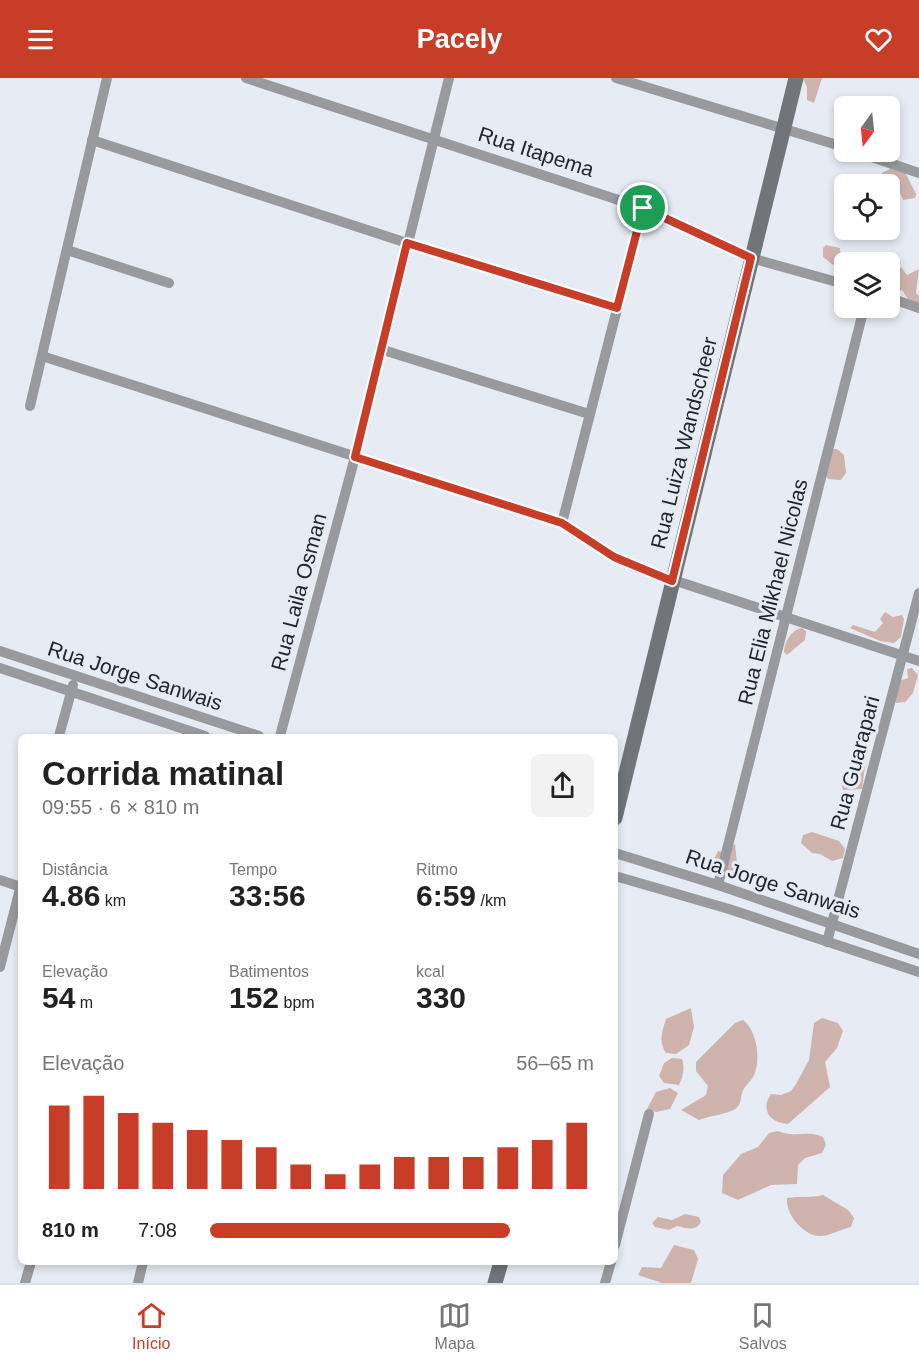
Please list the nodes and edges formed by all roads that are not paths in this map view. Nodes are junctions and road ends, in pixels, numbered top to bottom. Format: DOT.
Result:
graph roads {
  1 [pos="107,78"];
  2 [pos="246,78"];
  3 [pos="449,78"];
  4 [pos="616,78"];
  5 [pos="796,78"];
  6 [pos="783,127"];
  7 [pos="434,139"];
  8 [pos="93,140"];
  9 [pos="834,144"];
  10 [pos="887,162"];
  11 [pos="919,173"];
  12 [pos="643,208"];
  13 [pos="407,243"];
  14 [pos="67,250"];
  15 [pos="751,258"];
  16 [pos="834,281"];
  17 [pos="169,283"];
  18 [pos="900,301"];
  19 [pos="617,308"];
  20 [pos="919,308"];
  21 [pos="861,318"];
  22 [pos="380,349"];
  23 [pos="42,356"];
  24 [pos="30,406"];
  25 [pos="589,414"];
  26 [pos="355,457"];
  27 [pos="562,523"];
  28 [pos="672,581"];
  29 [pos="919,593"];
  30 [pos="786,618"];
  31 [pos="0,651"];
  32 [pos="903,655"];
  33 [pos="919,661"];
  34 [pos="0,668"];
  35 [pos="76,676"];
  36 [pos="71,690"];
  37 [pos="174,710"];
  38 [pos="170,725"];
  39 [pos="60,734"];
  40 [pos="168,734"];
  41 [pos="199,734"];
  42 [pos="252,734"];
  43 [pos="281,734"];
  44 [pos="618,806"];
  45 [pos="618,855"];
  46 [pos="618,877"];
  47 [pos="0,880"];
  48 [pos="18,885"];
  49 [pos="718,885"];
  50 [pos="18,898"];
  51 [pos="832,925"];
  52 [pos="827,942"];
  53 [pos="919,954"];
  54 [pos="0,967"];
  55 [pos="919,972"];
  56 [pos="650,1114"];
  57 [pos="618,1234"];
  58 [pos="30,1265"];
  59 [pos="142,1265"];
  60 [pos="500,1265"];
  61 [pos="610,1265"];
  62 [pos="25,1283"];
  63 [pos="138,1283"];
  64 [pos="495,1283"];
  65 [pos="605,1283"];
  1 -- 8 [label="street"];
  2 -- 7 [label="street, Rua Itapema"];
  3 -- 7 [label="street, Rua Laila Osman"];
  4 -- 6 [label="street"];
  5 -- 6 [label="main road, Rua Luiza Wandscheer"];
  6 -- 9 [label="street"];
  6 -- 15 [label="main road, Rua Luiza Wandscheer"];
  7 -- 12 [label="street, Rua Itapema"];
  7 -- 13 [label="street, Rua Laila Osman"];
  8 -- 13 [label="street"];
  8 -- 14 [label="street"];
  10 -- 11 [label="street"];
  12 -- 15 [label="street, Rua Itapema"];
  12 -- 19 [label="street"];
  13 -- 19 [label="street"];
  13 -- 22 [label="street, Rua Laila Osman"];
  14 -- 17 [label="street"];
  14 -- 23 [label="street"];
  15 -- 16 [label="street, Rua Itapema"];
  15 -- 28 [label="main road, Rua Luiza Wandscheer"];
  18 -- 20 [label="street"];
  19 -- 25 [label="street"];
  21 -- 30 [label="street, Rua Elia Mikhael Nicolas"];
  22 -- 25 [label="street"];
  22 -- 26 [label="street, Rua Laila Osman"];
  23 -- 24 [label="street"];
  23 -- 26 [label="street"];
  25 -- 27 [label="street"];
  26 -- 27 [label="street"];
  26 -- 43 [label="street, Rua Laila Osman"];
  27 -- 28 [label="street"];
  28 -- 30 [label="street"];
  28 -- 44 [label="main road, Rua Luiza Wandscheer"];
  29 -- 32 [label="street, Rua Guarapari"];
  30 -- 32 [label="street"];
  30 -- 49 [label="street, Rua Elia Mikhael Nicolas"];
  31 -- 35 [label="street, Rua Jorge Sanwais"];
  32 -- 33 [label="street"];
  32 -- 51 [label="street, Rua Guarapari"];
  34 -- 36 [label="street, Rua Jorge Sanwais"];
  35 -- 36 [label="street"];
  35 -- 37 [label="street, Rua Jorge Sanwais"];
  36 -- 38 [label="street, Rua Jorge Sanwais"];
  36 -- 39 [label="street"];
  37 -- 38 [label="street"];
  37 -- 42 [label="street, Rua Jorge Sanwais"];
  38 -- 40 [label="street"];
  38 -- 41 [label="street, Rua Jorge Sanwais"];
  45 -- 49 [label="street, Rua Jorge Sanwais"];
  46 -- 52 [label="street, Rua Jorge Sanwais"];
  47 -- 48 [label="street"];
  49 -- 51 [label="street, Rua Jorge Sanwais"];
  50 -- 54 [label="street"];
  51 -- 52 [label="street, Rua Guarapari"];
  51 -- 53 [label="street, Rua Jorge Sanwais"];
  52 -- 55 [label="street, Rua Jorge Sanwais"];
  56 -- 57 [label="street"];
  58 -- 62 [label="street"];
  59 -- 63 [label="street"];
  60 -- 64 [label="main road"];
  61 -- 65 [label="street"];
}
